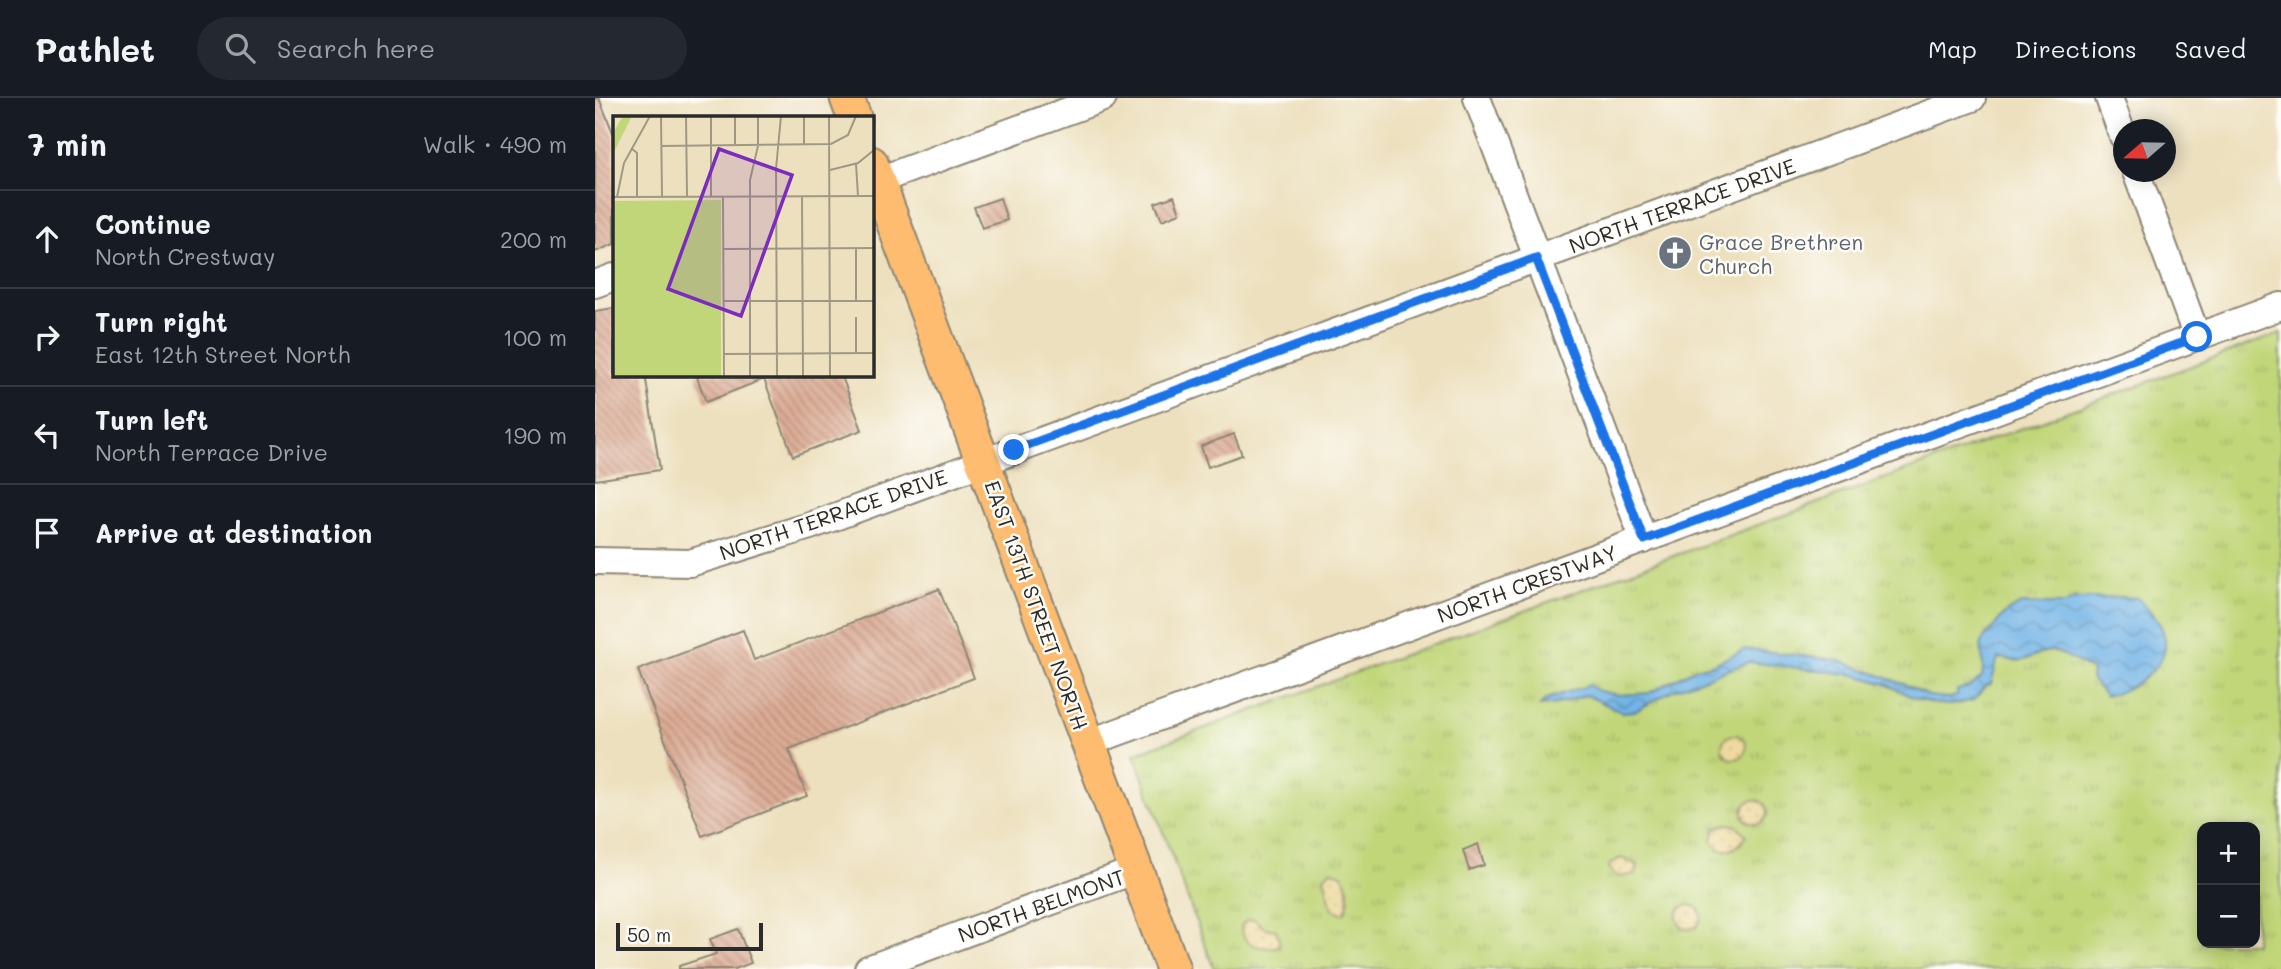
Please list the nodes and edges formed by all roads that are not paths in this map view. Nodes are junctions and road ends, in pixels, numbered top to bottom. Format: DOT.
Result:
graph roads {
  1 [pos="847,98"];
  2 [pos="1103,98"];
  3 [pos="1477,98"];
  4 [pos="1972,98"];
  5 [pos="2109,98"];
  6 [pos="855,116"];
  7 [pos="2117,119"];
  8 [pos="874,175"];
  9 [pos="2140,182"];
  10 [pos="1536,258"];
  11 [pos="613,277"];
  12 [pos="595,284"];
  13 [pos="2281,306"];
  14 [pos="2197,337"];
  15 [pos="983,461"];
  16 [pos="1644,540"];
  17 [pos="595,561"];
  18 [pos="1088,743"];
  19 [pos="1136,870"];
  20 [pos="868,969"];
  21 [pos="1173,969"];
  1 -- 6 [label="main road"];
  2 -- 8 [label="street"];
  3 -- 10 [label="street"];
  4 -- 10 [label="street, NORTH TERRACE DRIVE"];
  5 -- 7 [label="street"];
  8 -- 15 [label="main road, EAST 13TH STREET NORTH"];
  9 -- 14 [label="street"];
  10 -- 15 [label="street, NORTH TERRACE DRIVE"];
  10 -- 16 [label="street"];
  11 -- 12 [label="street"];
  13 -- 14 [label="street, NORTH CRESTWAY"];
  14 -- 16 [label="street, NORTH CRESTWAY"];
  15 -- 17 [label="street, NORTH TERRACE DRIVE"];
  15 -- 18 [label="main road, EAST 13TH STREET NORTH"];
  16 -- 18 [label="street, NORTH CRESTWAY"];
  18 -- 19 [label="main road, EAST 13TH STREET NORTH"];
  19 -- 20 [label="street, NORTH BELMONT"];
  19 -- 21 [label="main road, EAST 13TH STREET NORTH"];
}
